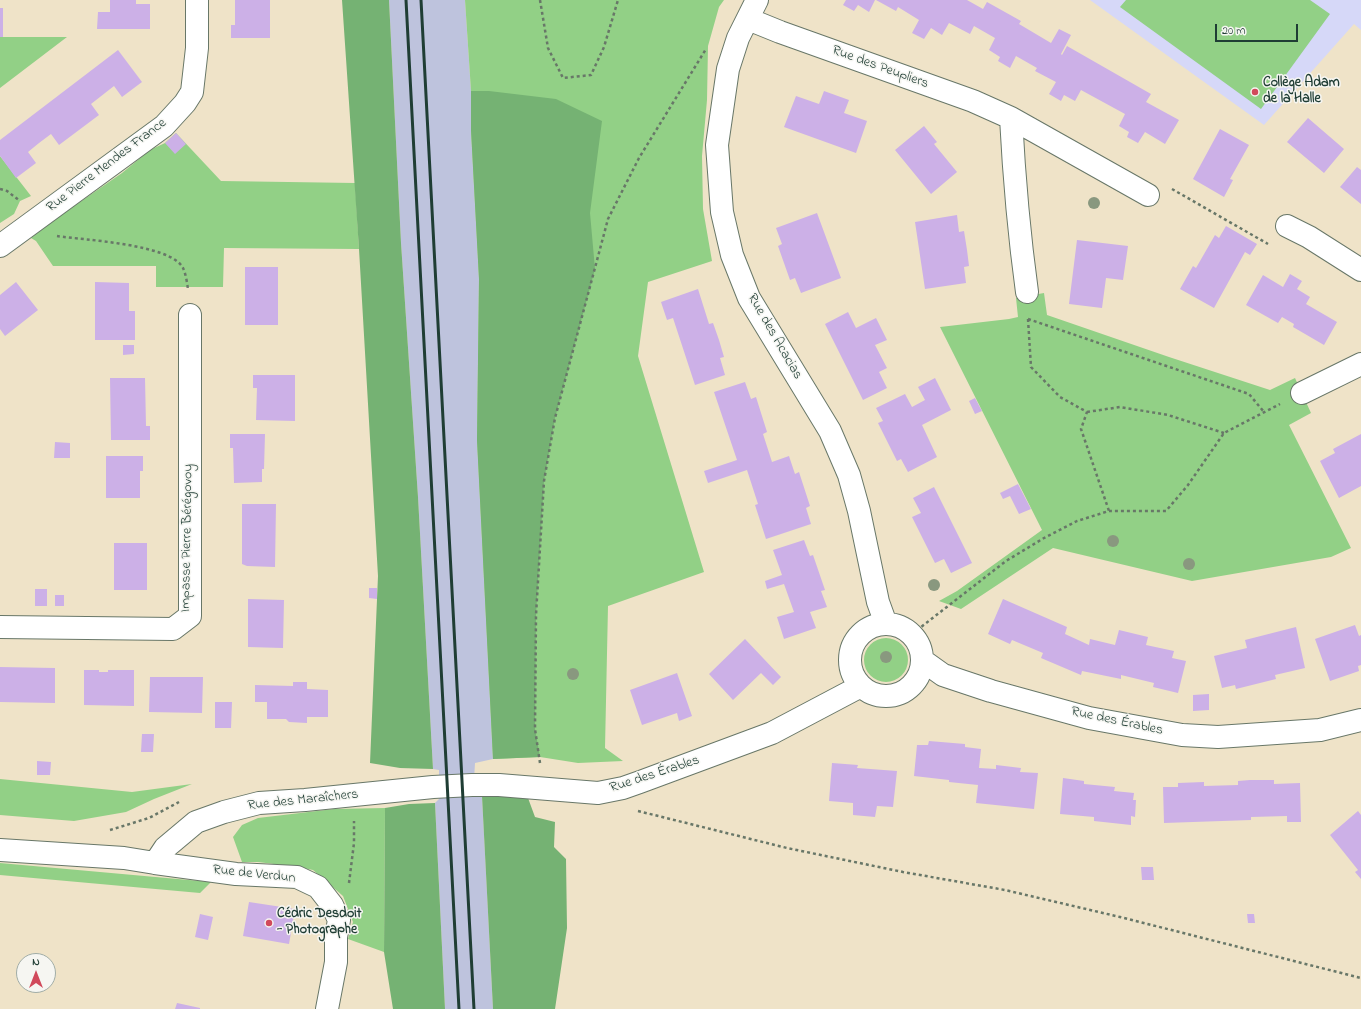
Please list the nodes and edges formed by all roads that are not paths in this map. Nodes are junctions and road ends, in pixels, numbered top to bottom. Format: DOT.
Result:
graph roads {
  1 [pos="197,0"];
  2 [pos="752,9"];
  3 [pos="1011,118"];
  4 [pos="1148,195"];
  5 [pos="1287,226"];
  6 [pos="0,246"];
  7 [pos="1361,270"];
  8 [pos="1027,292"];
  9 [pos="190,315"];
  10 [pos="1361,364"];
  11 [pos="1302,393"];
  12 [pos="886,624"];
  13 [pos="0,627"];
  14 [pos="922,660"];
  15 [pos="861,686"];
  16 [pos="1361,720"];
  17 [pos="1320,730"];
  18 [pos="1361,737"];
  19 [pos="434,787"];
  20 [pos="0,850"];
  21 [pos="155,863"];
  22 [pos="327,1009"];
  1 -- 6 [label="street, Rue Pierre Mendes France"];
  2 -- 3 [label="street, Rue des Peupliers"];
  2 -- 12 [label="street, Rue des Acacias"];
  3 -- 4 [label="street, Rue des Peupliers"];
  3 -- 8 [label="street"];
  5 -- 7 [label="street"];
  9 -- 13 [label="street, Impasse Pierre Bérégovoy"];
  10 -- 11 [label="street"];
  12 -- 14 [label="street"];
  12 -- 15 [label="street"];
  14 -- 15 [label="street"];
  14 -- 17 [label="street, Rue des Érables"];
  15 -- 19 [label="street, Rue des Érables"];
  16 -- 17 [label="street, Rue des Érables"];
  17 -- 18 [label="street, Rue des Érables"];
  19 -- 21 [label="street, Rue des Maraîchers"];
  20 -- 21 [label="street"];
  21 -- 22 [label="street, Rue de Verdun"];
}
